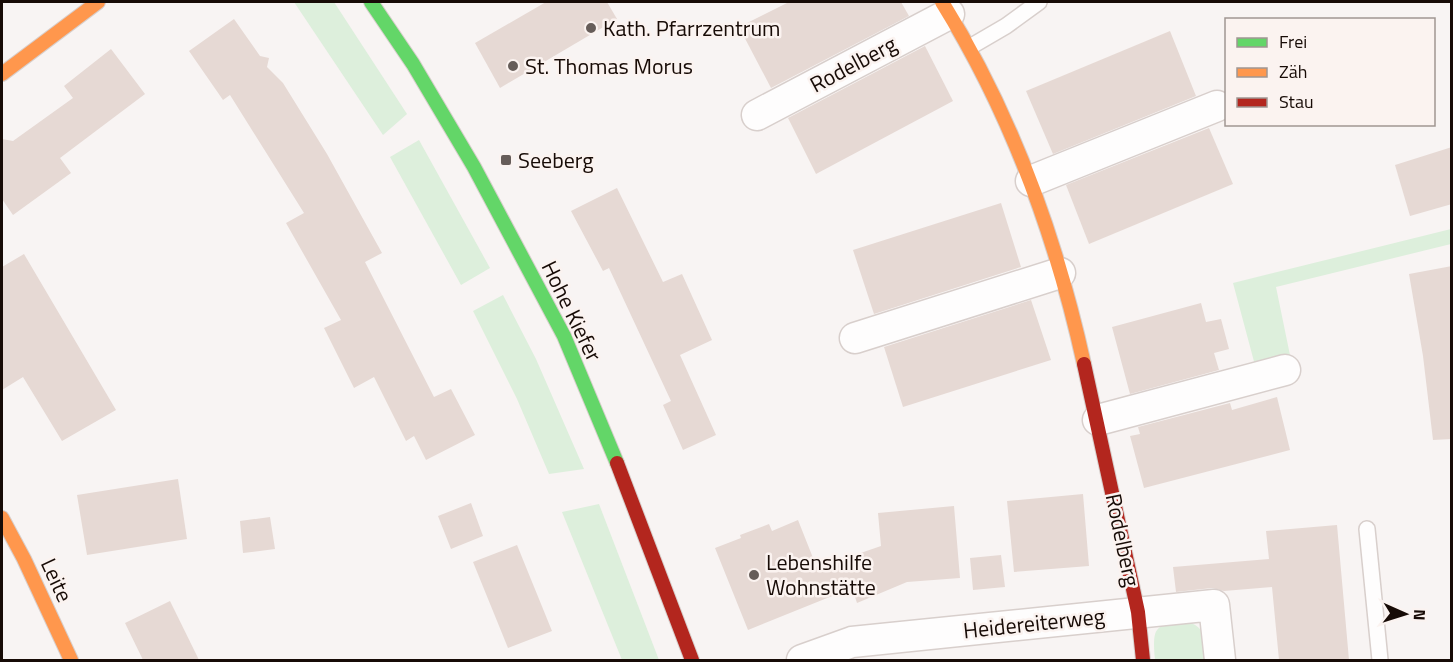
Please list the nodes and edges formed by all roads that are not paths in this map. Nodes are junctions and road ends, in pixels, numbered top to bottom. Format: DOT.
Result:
graph roads {
  1 [pos="98,2"];
  2 [pos="371,2"];
  3 [pos="1039,2"];
  4 [pos="946,8"];
  5 [pos="970,47"];
  6 [pos="2,74"];
  7 [pos="1217,106"];
  8 [pos="757,115"];
  9 [pos="1031,182"];
  10 [pos="1060,273"];
  11 [pos="855,338"];
  12 [pos="1285,370"];
  13 [pos="1098,420"];
  14 [pos="2,518"];
  15 [pos="1367,529"];
  16 [pos="1138,612"];
  17 [pos="71,660"];
  18 [pos="692,660"];
  19 [pos="802,660"];
  20 [pos="1143,660"];
  21 [pos="1220,660"];
  22 [pos="1380,660"];
  1 -- 6 [label="street"];
  2 -- 18 [label="street, Hohe Kiefer"];
  3 -- 5 [label="lane"];
  4 -- 5 [label="street, Rodelberg"];
  4 -- 8 [label="street, Rodelberg"];
  5 -- 9 [label="street, Rodelberg"];
  7 -- 9 [label="street"];
  9 -- 10 [label="street, Rodelberg"];
  10 -- 11 [label="street"];
  10 -- 13 [label="street, Rodelberg"];
  12 -- 13 [label="street"];
  13 -- 16 [label="street, Rodelberg"];
  14 -- 17 [label="street, Leite"];
  15 -- 22 [label="lane"];
  16 -- 19 [label="street, Heidereiterweg"];
  16 -- 20 [label="street, Rodelberg"];
  16 -- 21 [label="street, Heidereiterweg"];
}
